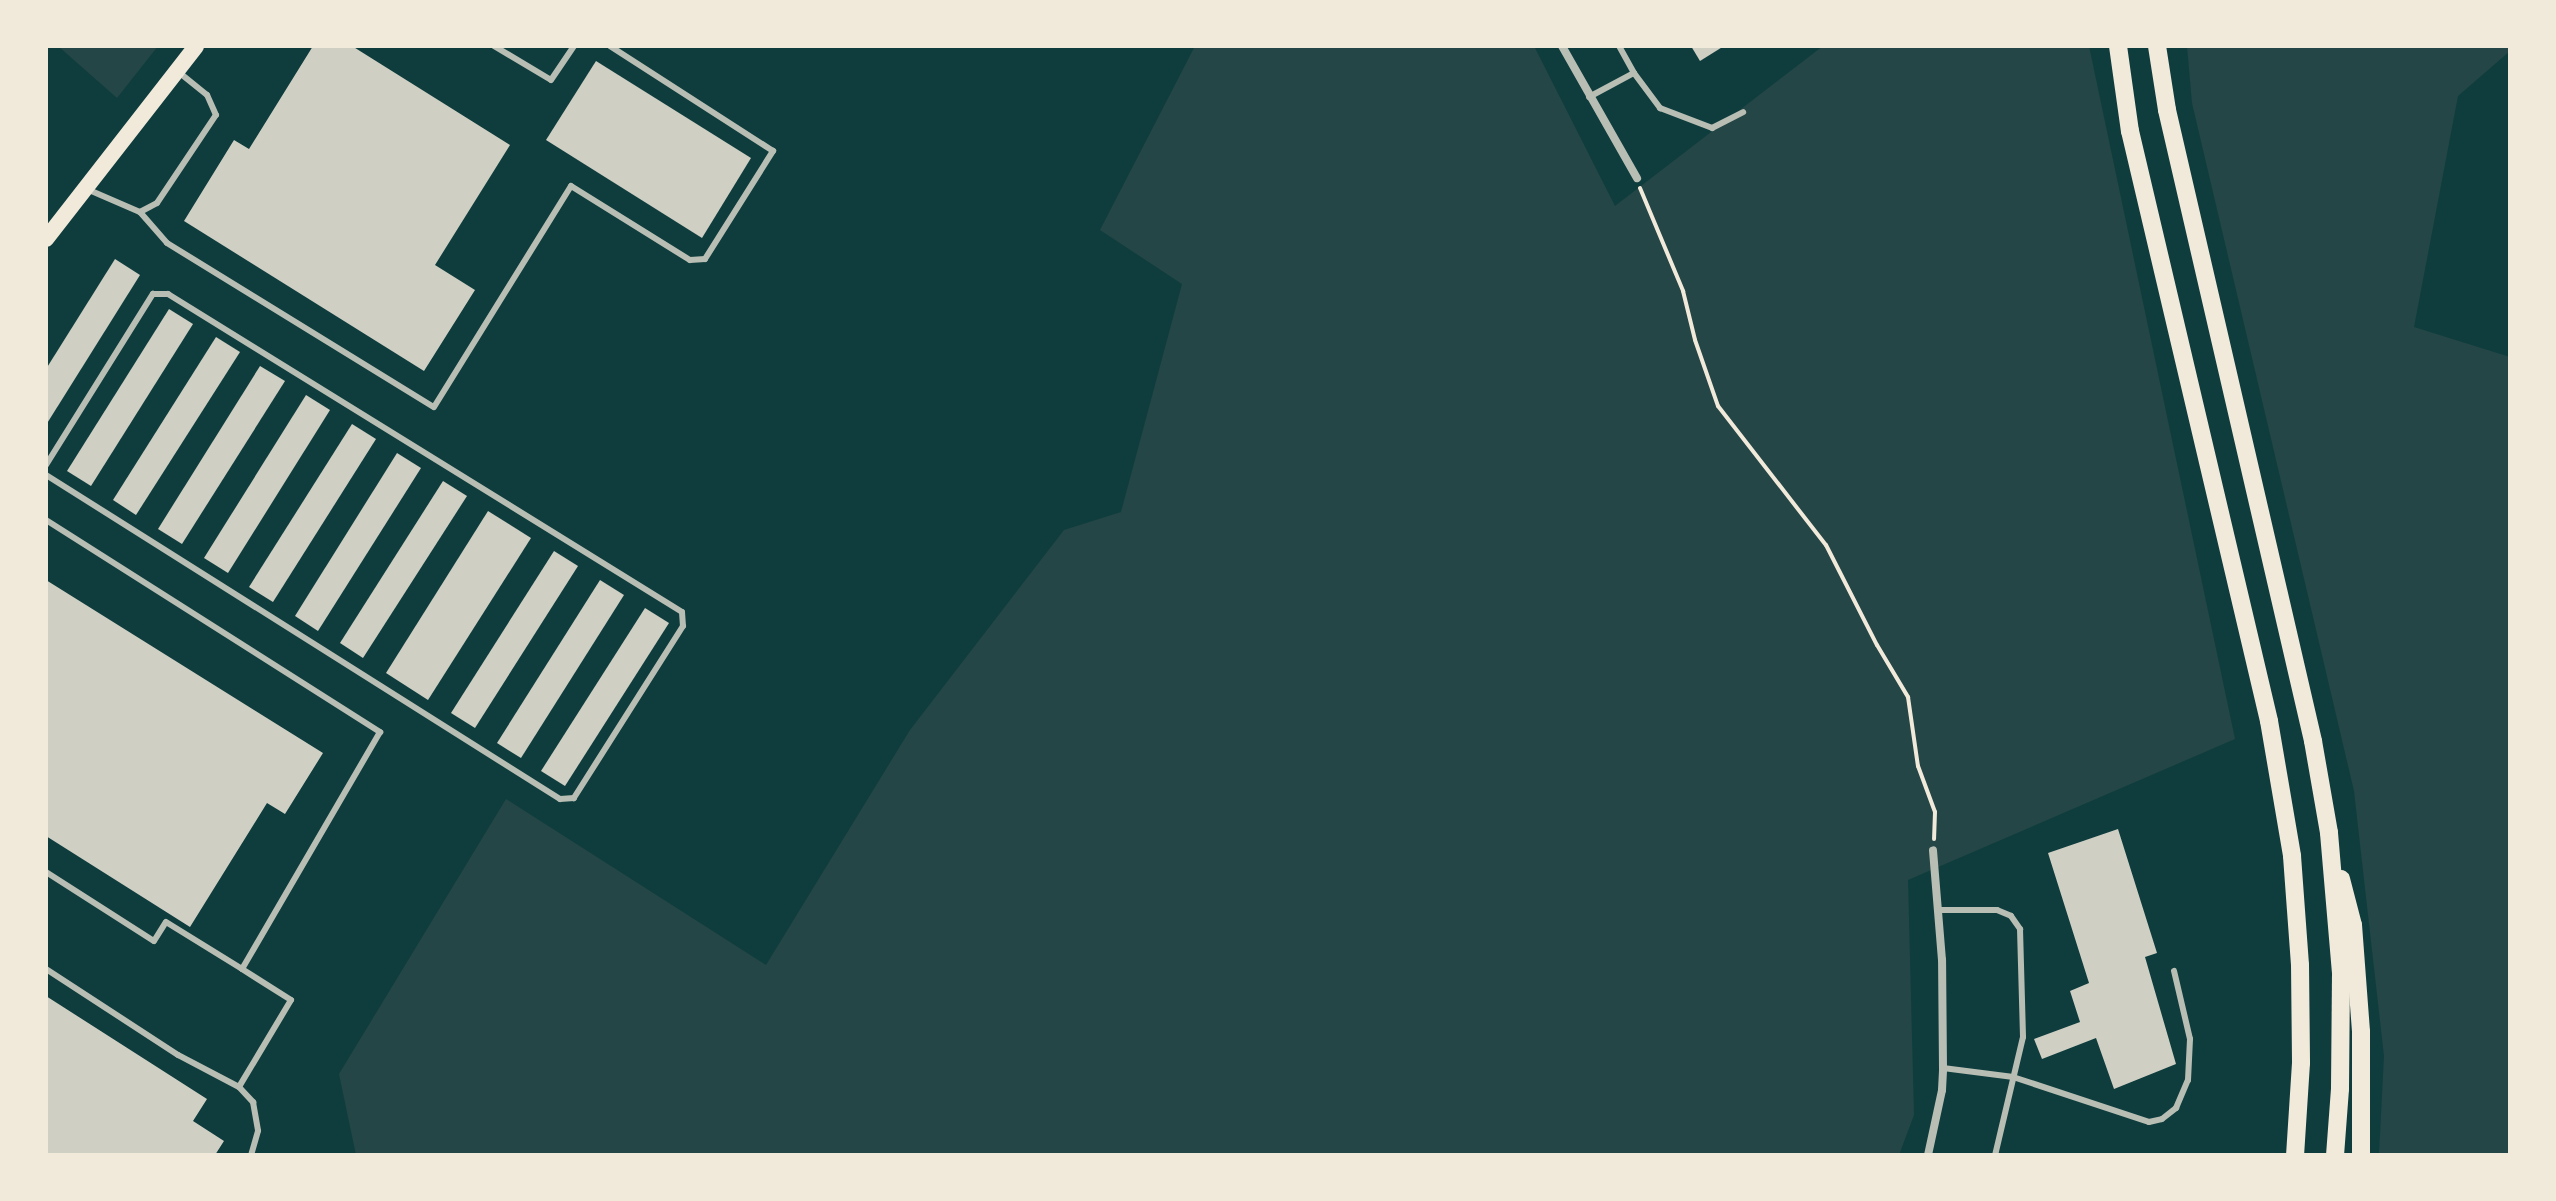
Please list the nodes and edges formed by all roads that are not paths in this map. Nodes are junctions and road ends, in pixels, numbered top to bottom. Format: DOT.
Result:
graph roads {
  1 [pos="494,46"];
  2 [pos="574,46"];
  3 [pos="610,46"];
  4 [pos="1562,46"];
  5 [pos="1619,46"];
  6 [pos="2118,46"];
  7 [pos="2157,46"];
  8 [pos="192,51"];
  9 [pos="177,71"];
  10 [pos="1634,73"];
  11 [pos="1589,97"];
  12 [pos="1743,112"];
  13 [pos="1637,178"];
  14 [pos="86,188"];
  15 [pos="140,212"];
  16 [pos="46,239"];
  17 [pos="46,465"];
  18 [pos="46,475"];
  19 [pos="46,520"];
  20 [pos="2329,833"];
  21 [pos="1933,850"];
  22 [pos="46,872"];
  23 [pos="1938,910"];
  24 [pos="46,969"];
  25 [pos="242,969"];
  26 [pos="2174,971"];
  27 [pos="1943,1068"];
  28 [pos="2013,1077"];
  29 [pos="239,1087"];
  30 [pos="2298,1120"];
  31 [pos="251,1155"];
  32 [pos="1928,1155"];
  33 [pos="1995,1155"];
  34 [pos="2288,1155"];
  35 [pos="2295,1155"];
  36 [pos="2335,1155"];
  37 [pos="2361,1155"];
  1 -- 2 [label="lane"];
  3 -- 15 [label="lane"];
  4 -- 11 [label="street"];
  5 -- 10 [label="lane"];
  6 -- 30 [label="main road"];
  7 -- 20 [label="main road"];
  8 -- 9 [label="main road"];
  9 -- 14 [label="main road"];
  9 -- 15 [label="lane"];
  10 -- 11 [label="lane"];
  10 -- 12 [label="lane"];
  11 -- 13 [label="street"];
  14 -- 15 [label="lane"];
  14 -- 16 [label="main road"];
  17 -- 18 [label="lane"];
  19 -- 25 [label="lane"];
  20 -- 36 [label="main road"];
  20 -- 37 [label="main road"];
  21 -- 23 [label="street"];
  22 -- 25 [label="lane"];
  23 -- 27 [label="street"];
  23 -- 28 [label="lane"];
  24 -- 29 [label="lane"];
  25 -- 29 [label="lane"];
  26 -- 28 [label="lane"];
  27 -- 28 [label="lane"];
  27 -- 32 [label="street"];
  28 -- 33 [label="lane"];
  29 -- 31 [label="lane"];
  30 -- 34 [label="main road"];
  30 -- 35 [label="main road"];
}
